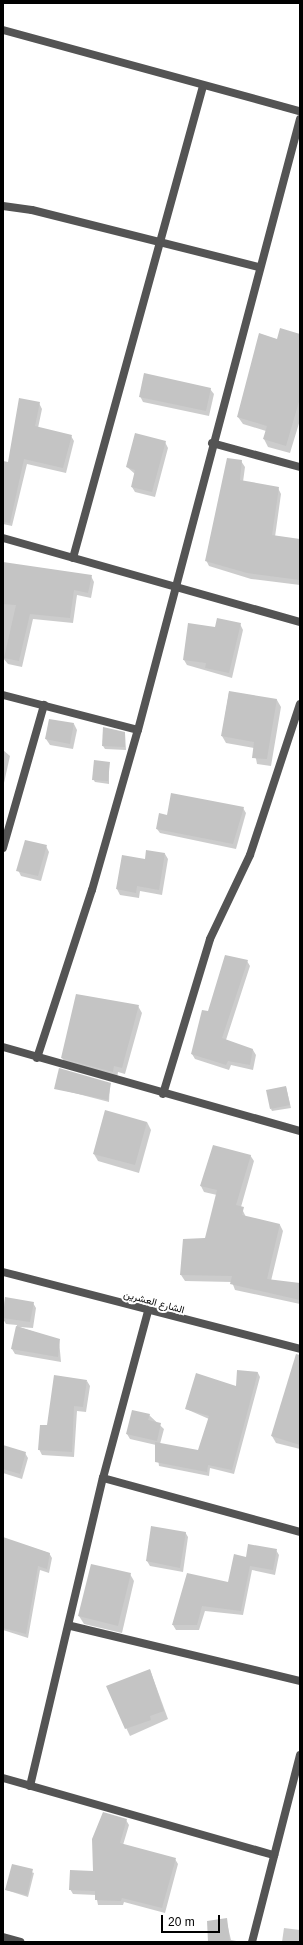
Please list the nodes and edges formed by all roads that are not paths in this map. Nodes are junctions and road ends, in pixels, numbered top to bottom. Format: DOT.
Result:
graph roads {
  1 [pos="3,30"];
  2 [pos="203,86"];
  3 [pos="300,111"];
  4 [pos="300,119"];
  5 [pos="3,206"];
  6 [pos="161,242"];
  7 [pos="259,267"];
  8 [pos="212,443"];
  9 [pos="300,467"];
  10 [pos="3,538"];
  11 [pos="73,558"];
  12 [pos="173,587"];
  13 [pos="300,622"];
  14 [pos="3,695"];
  15 [pos="300,704"];
  16 [pos="44,705"];
  17 [pos="138,730"];
  18 [pos="3,848"];
  19 [pos="3,1046"];
  20 [pos="38,1058"];
  21 [pos="163,1094"];
  22 [pos="300,1131"];
  23 [pos="3,1272"];
  24 [pos="148,1311"];
  25 [pos="300,1349"];
  26 [pos="103,1478"];
  27 [pos="300,1532"];
  28 [pos="71,1626"];
  29 [pos="300,1682"];
  30 [pos="300,1755"];
  31 [pos="3,1778"];
  32 [pos="30,1786"];
  33 [pos="274,1855"];
  34 [pos="3,1937"];
  35 [pos="20,1942"];
  36 [pos="252,1942"];
  1 -- 2 [label="street"];
  2 -- 3 [label="street"];
  2 -- 6 [label="street"];
  4 -- 7 [label="street"];
  5 -- 6 [label="street"];
  6 -- 7 [label="street"];
  6 -- 11 [label="street"];
  7 -- 8 [label="street"];
  8 -- 9 [label="street"];
  8 -- 12 [label="street"];
  10 -- 11 [label="street"];
  11 -- 12 [label="street"];
  12 -- 13 [label="street"];
  12 -- 17 [label="street"];
  14 -- 16 [label="street"];
  15 -- 21 [label="street"];
  16 -- 17 [label="street"];
  16 -- 18 [label="street"];
  17 -- 20 [label="street"];
  19 -- 20 [label="street"];
  20 -- 21 [label="street"];
  21 -- 22 [label="street"];
  23 -- 24 [label="street, الشارع العشرين"];
  24 -- 25 [label="street, الشارع العشرين"];
  24 -- 26 [label="street"];
  26 -- 27 [label="street"];
  26 -- 28 [label="street"];
  28 -- 29 [label="street"];
  28 -- 32 [label="street"];
  30 -- 33 [label="street"];
  31 -- 32 [label="street"];
  32 -- 33 [label="street"];
  33 -- 36 [label="street"];
  34 -- 35 [label="street"];
}
